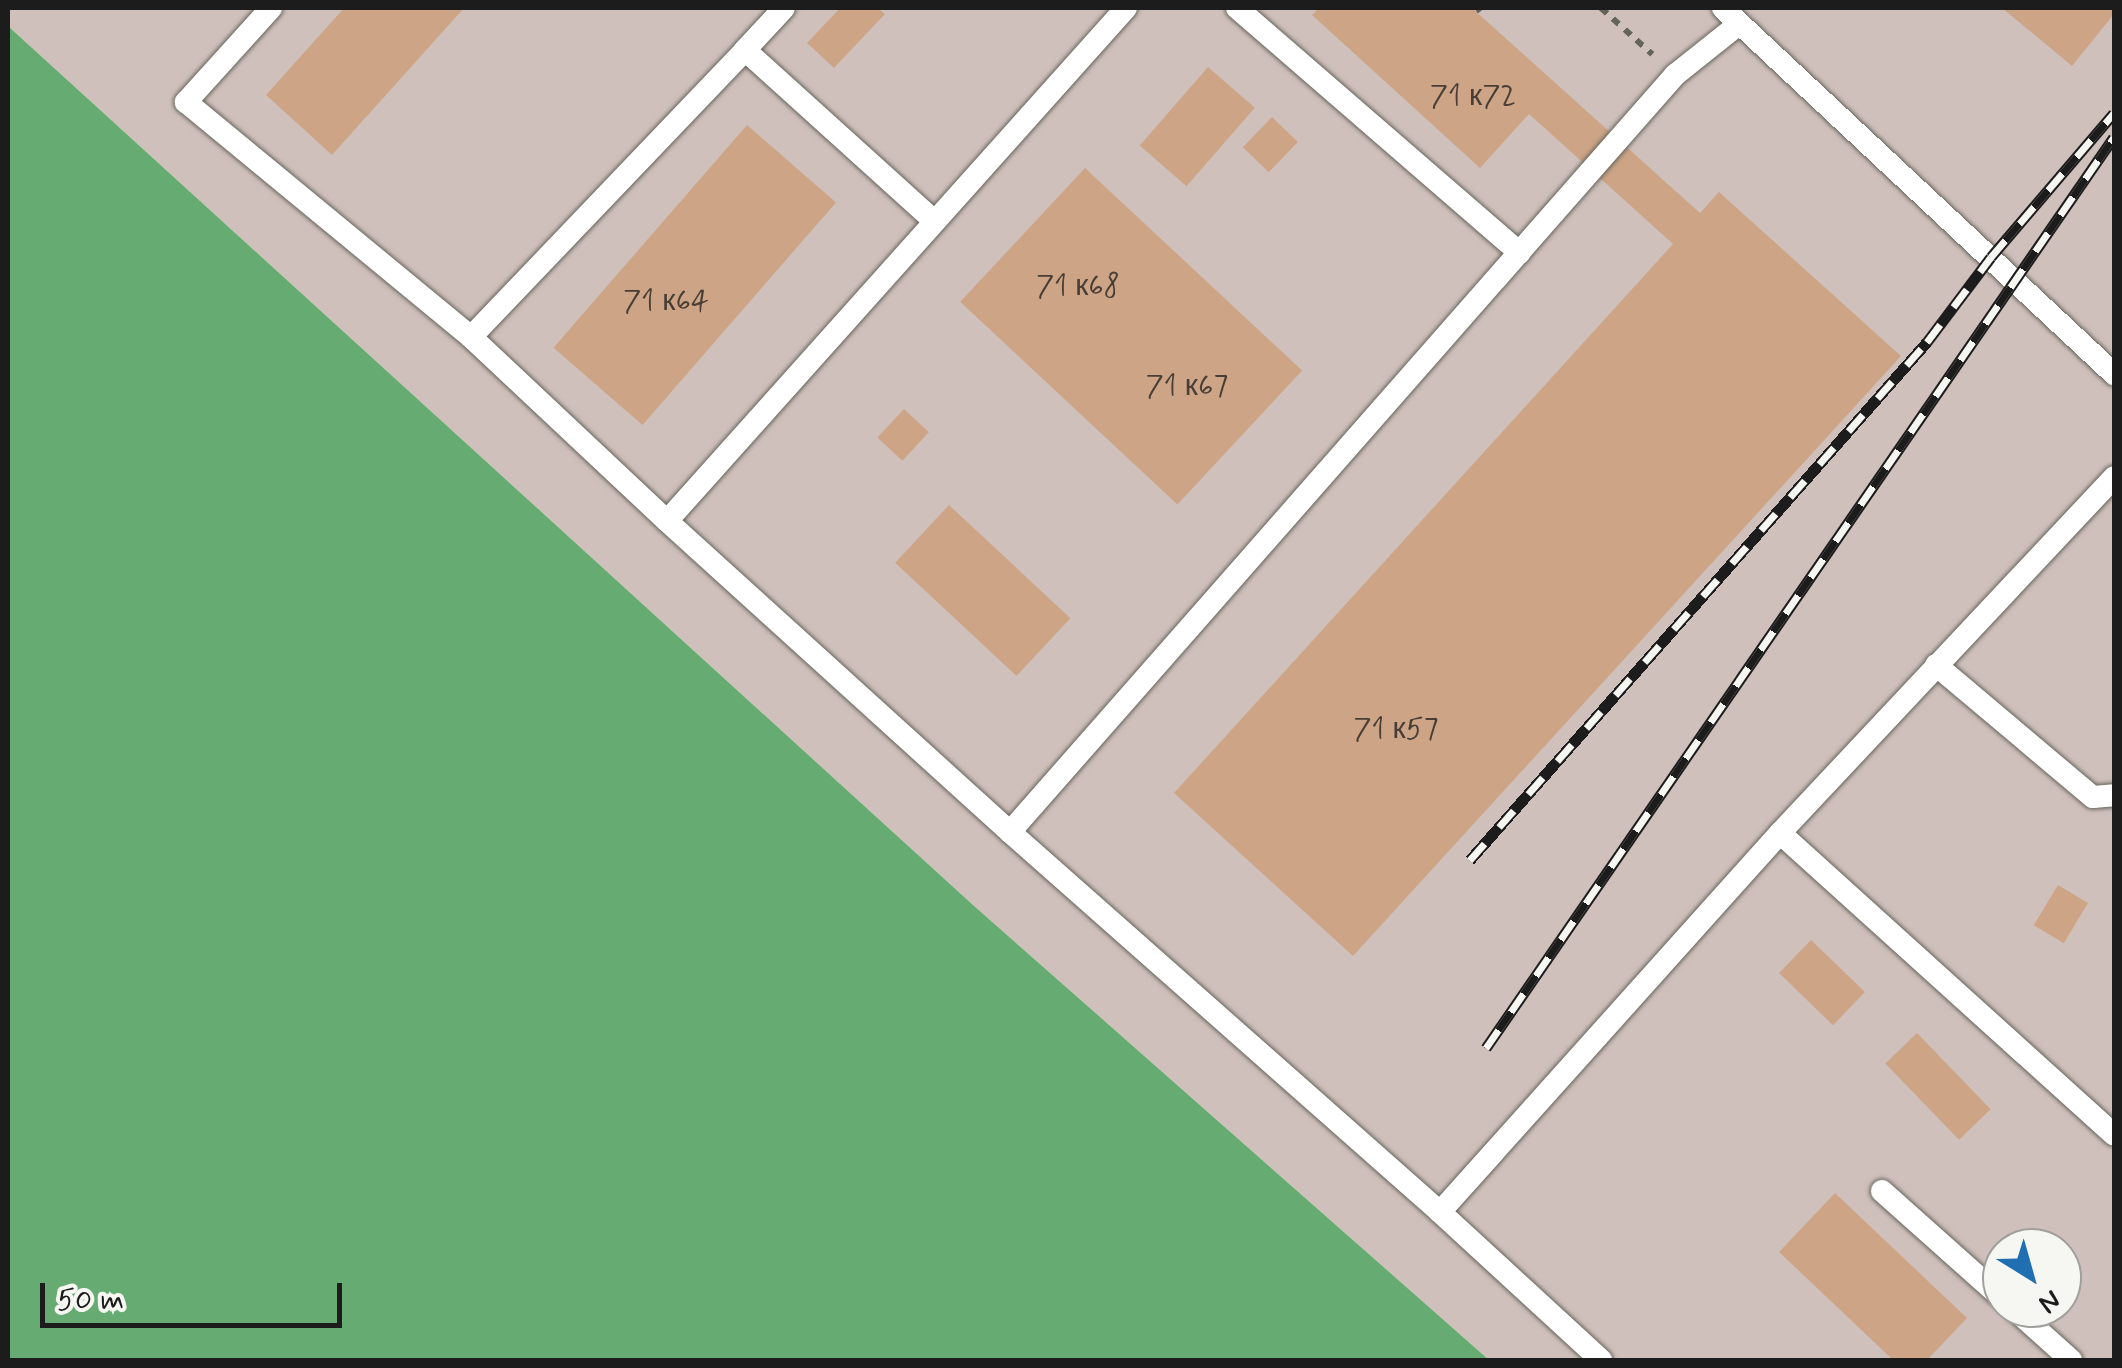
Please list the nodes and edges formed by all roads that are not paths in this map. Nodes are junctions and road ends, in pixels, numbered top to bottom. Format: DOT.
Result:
graph roads {
  1 [pos="271,8"];
  2 [pos="784,8"];
  3 [pos="1126,8"];
  4 [pos="1237,8"];
  5 [pos="1731,16"];
  6 [pos="745,50"];
  7 [pos="932,219"];
  8 [pos="1520,253"];
  9 [pos="471,337"];
  10 [pos="2114,374"];
  11 [pos="2114,476"];
  12 [pos="667,521"];
  13 [pos="1936,665"];
  14 [pos="2114,795"];
  15 [pos="1010,832"];
  16 [pos="1780,834"];
  17 [pos="2114,1135"];
  18 [pos="1882,1191"];
  19 [pos="1440,1212"];
  20 [pos="1982,1280"];
  21 [pos="2036,1328"];
  22 [pos="1600,1360"];
  23 [pos="2072,1360"];
  1 -- 9 [label="lane"];
  2 -- 6 [label="lane"];
  3 -- 7 [label="lane"];
  4 -- 8 [label="lane"];
  5 -- 8 [label="lane"];
  5 -- 10 [label="lane"];
  6 -- 7 [label="lane"];
  6 -- 9 [label="lane"];
  7 -- 12 [label="lane"];
  8 -- 15 [label="lane"];
  9 -- 12 [label="lane"];
  11 -- 13 [label="lane"];
  12 -- 15 [label="lane"];
  13 -- 14 [label="lane"];
  13 -- 16 [label="lane"];
  15 -- 19 [label="lane"];
  16 -- 17 [label="lane"];
  16 -- 19 [label="lane"];
  18 -- 20 [label="lane"];
  19 -- 22 [label="lane"];
  21 -- 23 [label="lane"];
}
